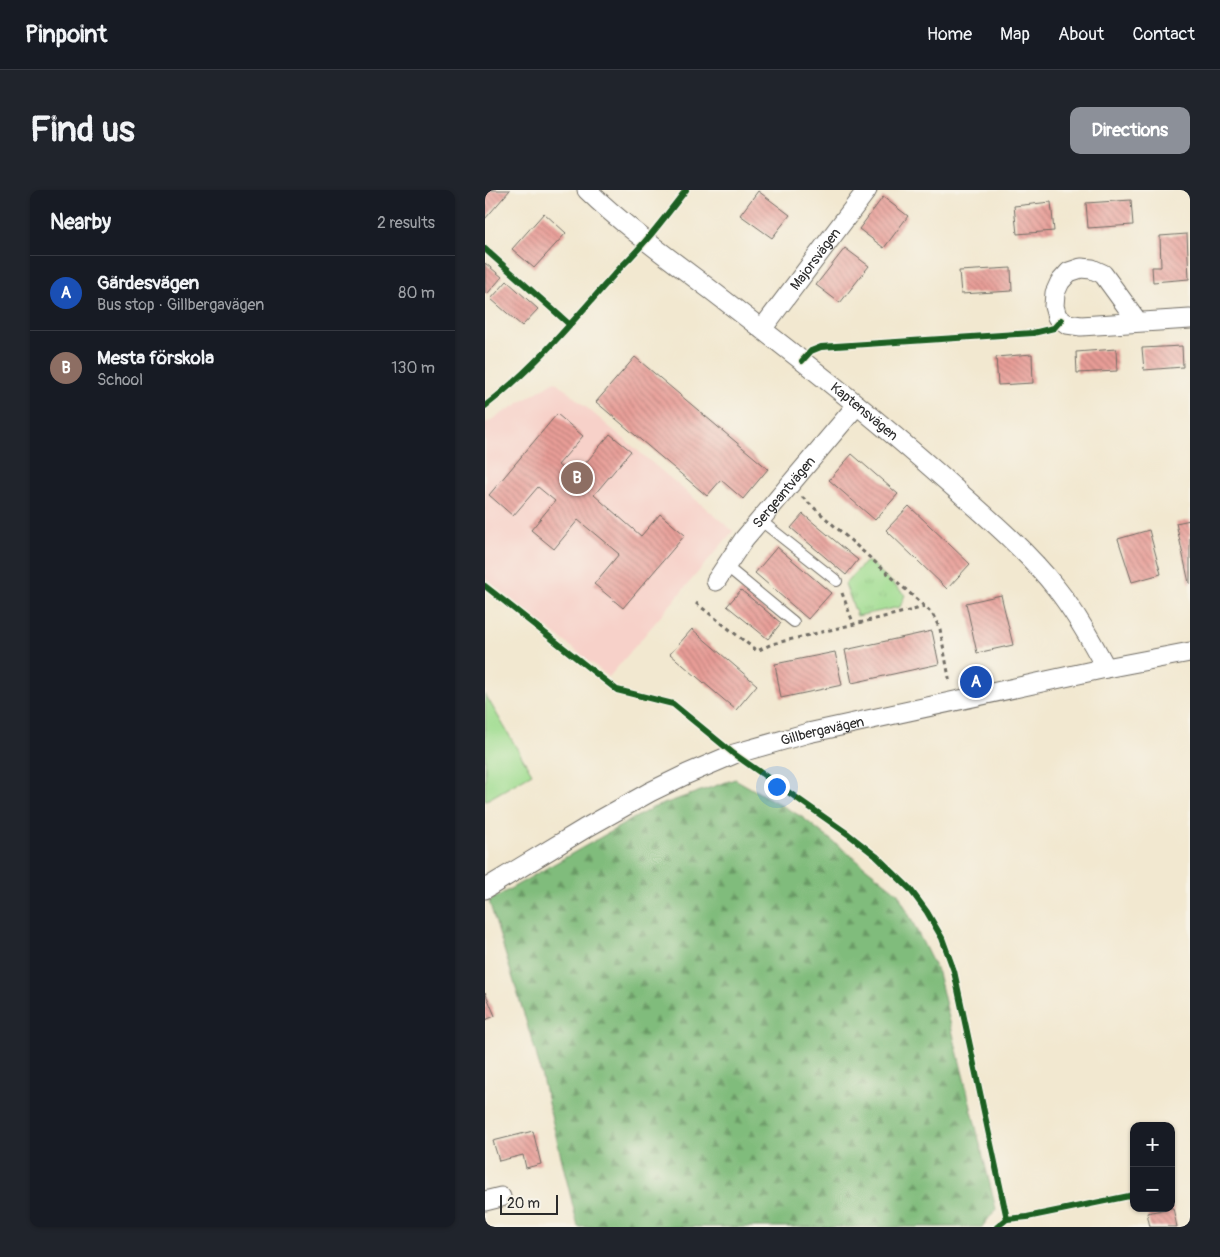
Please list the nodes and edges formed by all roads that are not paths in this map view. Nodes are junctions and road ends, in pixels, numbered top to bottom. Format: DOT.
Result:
graph roads {
  1 [pos="587,190"];
  2 [pos="867,190"];
  3 [pos="1190,319"];
  4 [pos="1138,322"];
  5 [pos="762,329"];
  6 [pos="857,405"];
  7 [pos="760,520"];
  8 [pos="721,574"];
  9 [pos="837,581"];
  10 [pos="793,622"];
  11 [pos="1189,654"];
  12 [pos="1106,668"];
  13 [pos="485,889"];
  1 -- 5 [label="street, Kaptensvägen"];
  2 -- 5 [label="street, Majorsvägen"];
  3 -- 4 [label="street"];
  5 -- 6 [label="street, Kaptensvägen"];
  6 -- 7 [label="street, Sergeantvägen"];
  6 -- 12 [label="street, Kaptensvägen"];
  7 -- 8 [label="street, Sergeantvägen"];
  7 -- 9 [label="lane"];
  8 -- 10 [label="lane"];
  11 -- 12 [label="street, Gillbergavägen"];
  12 -- 13 [label="street, Gillbergavägen"];
}
